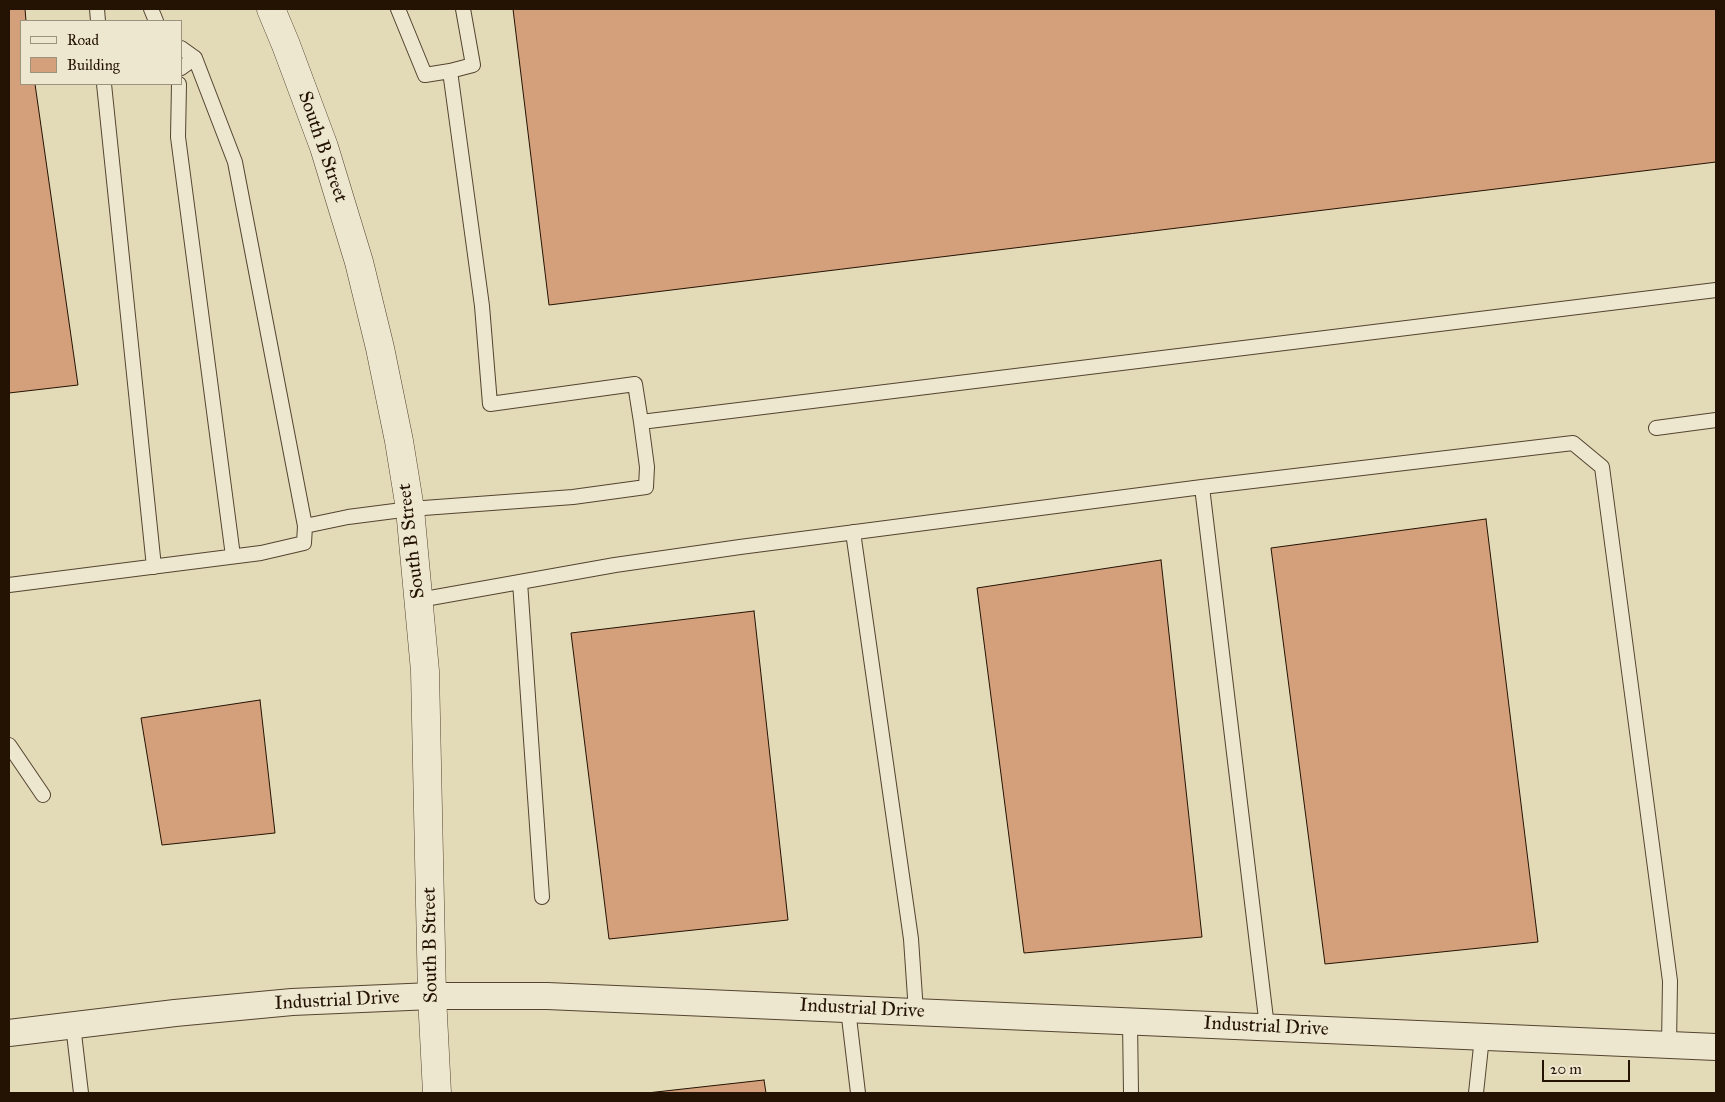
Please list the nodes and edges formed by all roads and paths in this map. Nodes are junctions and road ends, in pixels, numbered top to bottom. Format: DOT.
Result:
graph roads {
  1 [pos="271,9"];
  2 [pos="398,9"];
  3 [pos="463,9"];
  4 [pos="182,49"];
  5 [pos="195,58"];
  6 [pos="182,67"];
  7 [pos="450,71"];
  8 [pos="104,85"];
  9 [pos="179,85"];
  10 [pos="1716,290"];
  11 [pos="1716,420"];
  12 [pos="641,422"];
  13 [pos="1656,428"];
  14 [pos="1202,487"];
  15 [pos="410,509"];
  16 [pos="305,526"];
  17 [pos="853,532"];
  18 [pos="233,556"];
  19 [pos="154,567"];
  20 [pos="520,582"];
  21 [pos="9,585"];
  22 [pos="419,600"];
  23 [pos="9,745"];
  24 [pos="43,795"];
  25 [pos="542,897"];
  26 [pos="432,996"];
  27 [pos="848,1009"];
  28 [pos="916,1012"];
  29 [pos="1130,1021"];
  30 [pos="73,1026"];
  31 [pos="1267,1028"];
  32 [pos="9,1033"];
  33 [pos="1482,1037"];
  34 [pos="1669,1045"];
  35 [pos="1716,1047"];
  36 [pos="81,1093"];
  37 [pos="437,1093"];
  38 [pos="858,1093"];
  39 [pos="1131,1093"];
  40 [pos="1476,1093"];
  1 -- 15 [label="street, South B Street"];
  2 -- 7 [label="lane"];
  3 -- 7 [label="lane"];
  4 -- 5 [label="lane"];
  5 -- 6 [label="lane"];
  5 -- 16 [label="lane"];
  7 -- 12 [label="lane"];
  8 -- 19 [label="lane"];
  9 -- 18 [label="lane"];
  10 -- 12 [label="lane"];
  11 -- 13 [label="lane"];
  12 -- 15 [label="lane"];
  14 -- 17 [label="lane"];
  14 -- 31 [label="lane"];
  14 -- 34 [label="lane"];
  15 -- 16 [label="lane"];
  15 -- 22 [label="street, South B Street"];
  16 -- 18 [label="lane"];
  17 -- 20 [label="lane"];
  17 -- 28 [label="lane"];
  18 -- 19 [label="lane"];
  19 -- 21 [label="lane"];
  20 -- 22 [label="lane"];
  20 -- 25 [label="lane"];
  22 -- 26 [label="street, South B Street"];
  23 -- 24 [label="lane"];
  26 -- 27 [label="street, Industrial Drive"];
  26 -- 30 [label="street, Industrial Drive"];
  26 -- 37 [label="street, South B Street"];
  27 -- 28 [label="street, Industrial Drive"];
  27 -- 38 [label="lane"];
  28 -- 29 [label="street, Industrial Drive"];
  29 -- 31 [label="street, Industrial Drive"];
  29 -- 39 [label="lane"];
  30 -- 32 [label="street, Industrial Drive"];
  30 -- 36 [label="lane"];
  31 -- 33 [label="street, Industrial Drive"];
  33 -- 34 [label="street, Industrial Drive"];
  33 -- 40 [label="lane"];
  34 -- 35 [label="street, Industrial Drive"];
}
